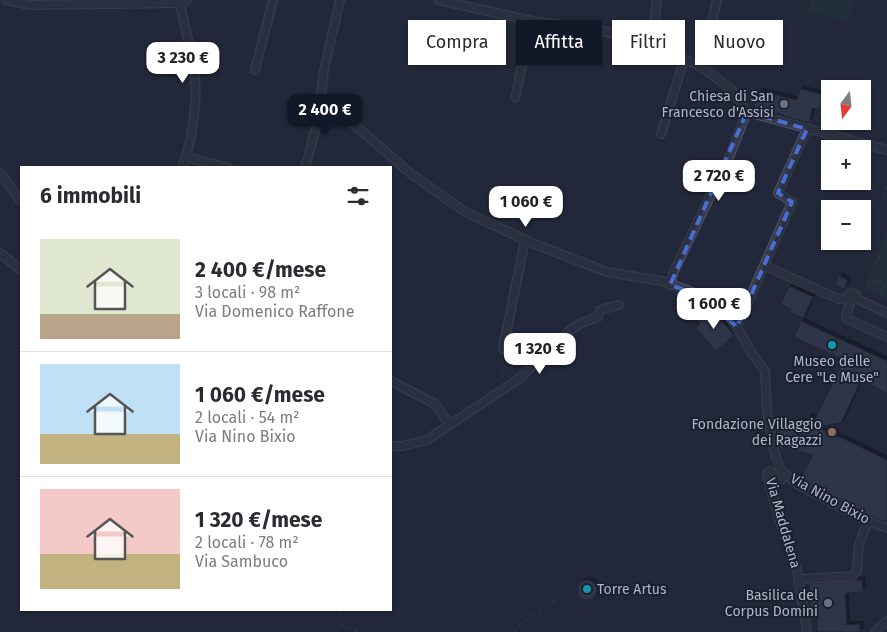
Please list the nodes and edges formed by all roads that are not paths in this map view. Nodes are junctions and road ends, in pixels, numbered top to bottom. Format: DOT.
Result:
graph roads {
  1 [pos="6,0"];
  2 [pos="273,0"];
  3 [pos="340,0"];
  4 [pos="439,0"];
  5 [pos="657,0"];
  6 [pos="717,0"];
  7 [pos="75,2"];
  8 [pos="184,2"];
  9 [pos="528,20"];
  10 [pos="655,20"];
  11 [pos="685,60"];
  12 [pos="522,65"];
  13 [pos="682,65"];
  14 [pos="702,67"];
  15 [pos="255,70"];
  16 [pos="515,98"];
  17 [pos="321,99"];
  18 [pos="747,112"];
  19 [pos="811,130"];
  20 [pos="661,134"];
  21 [pos="887,150"];
  22 [pos="186,157"];
  23 [pos="183,166"];
  24 [pos="220,166"];
  25 [pos="306,166"];
  26 [pos="0,173"];
  27 [pos="20,201"];
  28 [pos="525,240"];
  29 [pos="0,253"];
  30 [pos="765,266"];
  31 [pos="20,269"];
  32 [pos="670,285"];
  33 [pos="851,298"];
  34 [pos="619,304"];
  35 [pos="887,313"];
  36 [pos="737,327"];
  37 [pos="887,337"];
  38 [pos="503,349"];
  39 [pos="392,382"];
  40 [pos="449,424"];
  41 [pos="392,446"];
  42 [pos="780,469"];
  43 [pos="868,521"];
  44 [pos="887,528"];
  45 [pos="799,582"];
  46 [pos="887,621"];
  47 [pos="879,630"];
  48 [pos="807,632"];
  1 -- 7 [label="street"];
  2 -- 15 [label="street"];
  3 -- 17 [label="street"];
  4 -- 9 [label="street"];
  5 -- 10 [label="street"];
  6 -- 14 [label="street"];
  7 -- 8 [label="street"];
  8 -- 22 [label="street"];
  11 -- 14 [label="street"];
  12 -- 16 [label="street"];
  13 -- 20 [label="street"];
  14 -- 18 [label="street"];
  17 -- 25 [label="street"];
  17 -- 28 [label="street, Via Nino Bixio"];
  18 -- 19 [label="street"];
  18 -- 32 [label="street"];
  19 -- 21 [label="street"];
  19 -- 30 [label="street"];
  22 -- 23 [label="street"];
  22 -- 24 [label="street"];
  26 -- 27 [label="street"];
  28 -- 32 [label="street, Via Nino Bixio"];
  28 -- 38 [label="street"];
  29 -- 31 [label="street"];
  30 -- 33 [label="street"];
  30 -- 36 [label="street"];
  32 -- 36 [label="street, Via Nino Bixio"];
  33 -- 35 [label="street"];
  33 -- 37 [label="street"];
  34 -- 40 [label="street"];
  36 -- 42 [label="street, Via Nino Bixio"];
  39 -- 40 [label="street"];
  40 -- 41 [label="street"];
  42 -- 43 [label="street, Via Nino Bixio"];
  42 -- 45 [label="street, Via Maddalena"];
  43 -- 44 [label="street, Via Nino Bixio"];
  43 -- 45 [label="street"];
  45 -- 48 [label="street, Via Maddalena"];
  46 -- 47 [label="street"];
}
